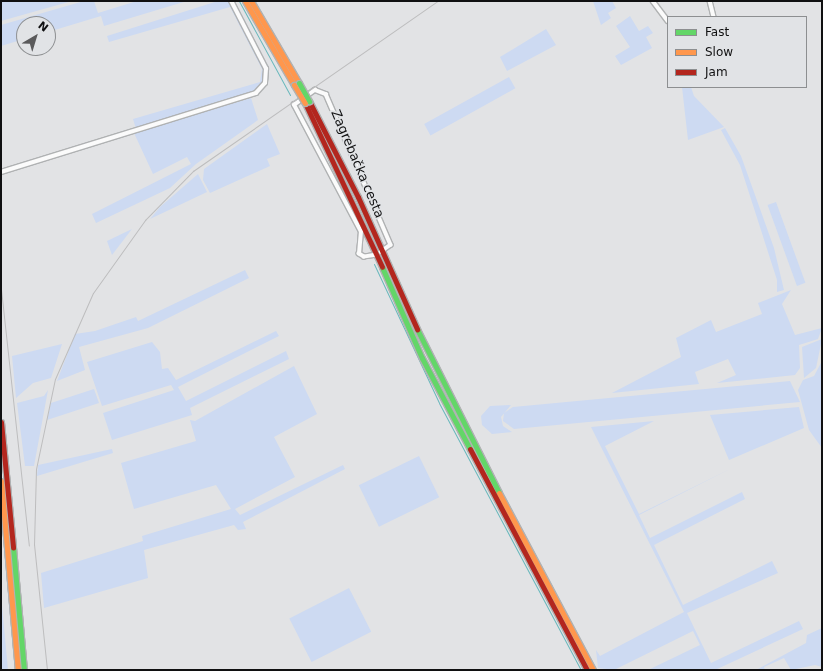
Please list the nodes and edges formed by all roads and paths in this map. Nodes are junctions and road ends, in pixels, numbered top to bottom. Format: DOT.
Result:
graph roads {
  1 [pos="231,1"];
  2 [pos="245,1"];
  3 [pos="251,1"];
  4 [pos="653,1"];
  5 [pos="710,1"];
  6 [pos="714,16"];
  7 [pos="667,20"];
  8 [pos="297,84"];
  9 [pos="1,172"];
  10 [pos="379,253"];
  11 [pos="1,422"];
  12 [pos="1,481"];
  13 [pos="18,670"];
  14 [pos="24,670"];
  15 [pos="587,670"];
  16 [pos="593,670"];
  1 -- 9 [label="street"];
  2 -- 8 [label="main road, Zagrebačka cesta"];
  3 -- 8 [label="main road, Zagrebačka cesta"];
  4 -- 7 [label="street"];
  5 -- 6 [label="street"];
  8 -- 10 [label="main road, Zagrebačka cesta, bridge"];
  10 -- 10 [label="street, Zagrebačka cesta"];
  10 -- 15 [label="main road, Zagrebačka cesta"];
  10 -- 16 [label="main road, Zagrebačka cesta"];
  11 -- 14 [label="main road"];
  12 -- 13 [label="main road"];
}
